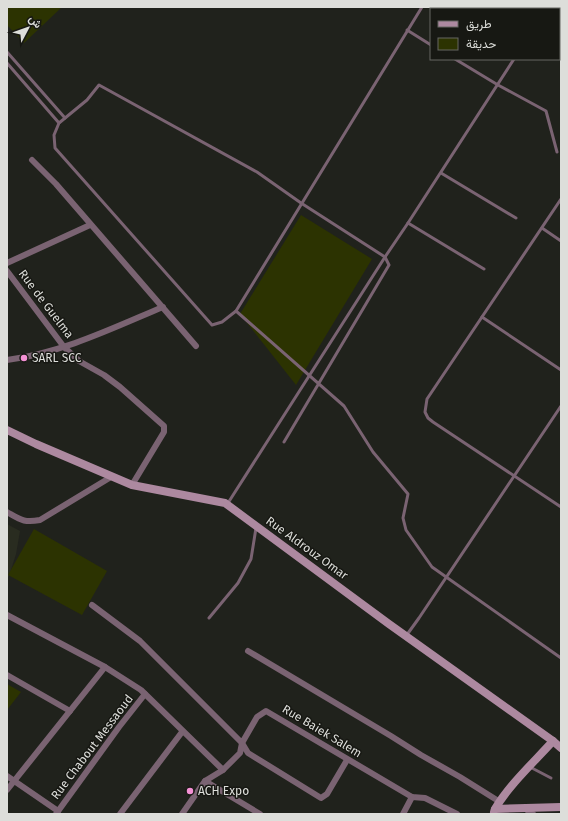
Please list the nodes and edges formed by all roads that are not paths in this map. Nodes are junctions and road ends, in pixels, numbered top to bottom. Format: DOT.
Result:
graph roads {
  1 [pos="422,7"];
  2 [pos="407,30"];
  3 [pos="430,44"];
  4 [pos="7,52"];
  5 [pos="457,60"];
  6 [pos="513,60"];
  7 [pos="7,63"];
  8 [pos="498,85"];
  9 [pos="65,118"];
  10 [pos="59,123"];
  11 [pos="556,152"];
  12 [pos="32,160"];
  13 [pos="441,173"];
  14 [pos="561,199"];
  15 [pos="301,203"];
  16 [pos="516,218"];
  17 [pos="408,223"];
  18 [pos="90,225"];
  19 [pos="542,228"];
  20 [pos="561,241"];
  21 [pos="385,257"];
  22 [pos="7,263"];
  23 [pos="484,269"];
  24 [pos="7,271"];
  25 [pos="163,308"];
  26 [pos="236,311"];
  27 [pos="482,317"];
  28 [pos="196,346"];
  29 [pos="64,347"];
  30 [pos="7,360"];
  31 [pos="561,370"];
  32 [pos="310,376"];
  33 [pos="561,406"];
  34 [pos="7,430"];
  35 [pos="284,442"];
  36 [pos="514,476"];
  37 [pos="111,477"];
  38 [pos="132,485"];
  39 [pos="227,505"];
  40 [pos="561,507"];
  41 [pos="7,512"];
  42 [pos="256,526"];
  43 [pos="447,577"];
  44 [pos="92,605"];
  45 [pos="7,615"];
  46 [pos="209,618"];
  47 [pos="406,636"];
  48 [pos="248,651"];
  49 [pos="561,658"];
  50 [pos="105,667"];
  51 [pos="7,675"];
  52 [pos="145,694"];
  53 [pos="70,710"];
  54 [pos="182,732"];
  55 [pos="554,741"];
  56 [pos="242,743"];
  57 [pos="561,748"];
  58 [pos="347,760"];
  59 [pos="530,767"];
  60 [pos="223,770"];
  61 [pos="7,776"];
  62 [pos="551,778"];
  63 [pos="14,781"];
  64 [pos="205,781"];
  65 [pos="7,790"];
  66 [pos="412,797"];
  67 [pos="500,802"];
  68 [pos="561,807"];
  69 [pos="525,811"];
  70 [pos="494,812"];
  71 [pos="57,813"];
  72 [pos="120,814"];
  73 [pos="182,814"];
  74 [pos="260,814"];
  75 [pos="402,814"];
  76 [pos="457,814"];
  77 [pos="533,814"];
  1 -- 2 [label="lane"];
  2 -- 3 [label="lane"];
  2 -- 15 [label="lane"];
  4 -- 9 [label="lane"];
  5 -- 8 [label="lane"];
  6 -- 8 [label="lane"];
  7 -- 10 [label="lane"];
  8 -- 11 [label="lane"];
  8 -- 13 [label="lane"];
  9 -- 10 [label="lane"];
  9 -- 15 [label="lane"];
  10 -- 26 [label="lane"];
  12 -- 18 [label="street"];
  13 -- 16 [label="lane"];
  13 -- 17 [label="lane"];
  14 -- 19 [label="lane"];
  15 -- 21 [label="lane"];
  15 -- 26 [label="lane"];
  17 -- 21 [label="lane"];
  17 -- 23 [label="lane"];
  18 -- 22 [label="street"];
  18 -- 25 [label="street"];
  19 -- 20 [label="lane"];
  19 -- 27 [label="lane"];
  21 -- 32 [label="lane"];
  21 -- 35 [label="lane"];
  24 -- 29 [label="street, Rue de Guelma"];
  25 -- 28 [label="street"];
  25 -- 29 [label="street"];
  26 -- 32 [label="lane"];
  27 -- 31 [label="lane"];
  27 -- 36 [label="lane"];
  29 -- 30 [label="street"];
  29 -- 38 [label="street, Rue de Guelma"];
  32 -- 39 [label="lane"];
  32 -- 43 [label="lane"];
  33 -- 36 [label="lane"];
  34 -- 37 [label="street, Rue Aldrouz Omar"];
  36 -- 40 [label="lane"];
  36 -- 43 [label="lane"];
  37 -- 38 [label="street, Rue Aldrouz Omar"];
  37 -- 41 [label="street"];
  38 -- 39 [label="street, Rue Aldrouz Omar"];
  39 -- 42 [label="street, Rue Aldrouz Omar"];
  42 -- 46 [label="lane"];
  42 -- 47 [label="street, Rue Aldrouz Omar"];
  43 -- 47 [label="lane"];
  43 -- 49 [label="lane"];
  44 -- 56 [label="street"];
  45 -- 50 [label="street"];
  47 -- 55 [label="street, Rue Aldrouz Omar"];
  48 -- 67 [label="street"];
  50 -- 52 [label="street"];
  50 -- 53 [label="street"];
  51 -- 53 [label="street"];
  52 -- 54 [label="street"];
  52 -- 71 [label="street, Rue Chabout Messaoud"];
  53 -- 63 [label="street"];
  54 -- 60 [label="street"];
  54 -- 72 [label="street"];
  55 -- 57 [label="street, Rue Aldrouz Omar"];
  55 -- 59 [label="street"];
  56 -- 58 [label="street, Rue Baiek Salem"];
  56 -- 58 [label="street"];
  56 -- 60 [label="street"];
  58 -- 66 [label="street, Rue Baiek Salem"];
  59 -- 62 [label="lane"];
  59 -- 67 [label="street"];
  60 -- 64 [label="street"];
  61 -- 63 [label="street"];
  63 -- 65 [label="street"];
  63 -- 71 [label="street"];
  64 -- 73 [label="street"];
  64 -- 74 [label="street"];
  66 -- 75 [label="street"];
  66 -- 76 [label="street, Rue Baiek Salem"];
  67 -- 70 [label="street"];
  68 -- 69 [label="street"];
  69 -- 70 [label="street"];
  69 -- 77 [label="street"];
}
